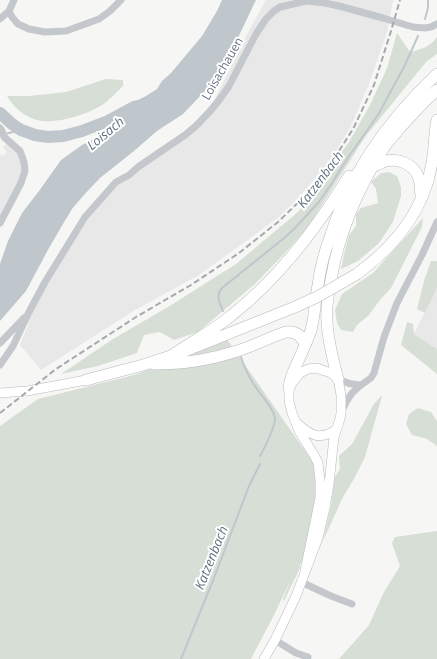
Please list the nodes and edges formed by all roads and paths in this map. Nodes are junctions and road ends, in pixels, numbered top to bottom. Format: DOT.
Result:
graph roads {
  1 [pos="121,0"];
  2 [pos="10,4"];
  3 [pos="0,19"];
  4 [pos="437,24"];
  5 [pos="437,74"];
  6 [pos="437,90"];
  7 [pos="437,120"];
  8 [pos="2,132"];
  9 [pos="369,163"];
  10 [pos="421,199"];
  11 [pos="437,222"];
  12 [pos="0,223"];
  13 [pos="30,312"];
  14 [pos="0,343"];
  15 [pos="305,345"];
  16 [pos="174,354"];
  17 [pos="0,365"];
  18 [pos="143,365"];
  19 [pos="338,379"];
  20 [pos="86,380"];
  21 [pos="361,385"];
  22 [pos="289,388"];
  23 [pos="0,393"];
  24 [pos="341,413"];
  25 [pos="295,422"];
  26 [pos="336,430"];
  27 [pos="305,571"];
  28 [pos="301,582"];
  29 [pos="352,604"];
  30 [pos="275,640"];
  31 [pos="264,659"];
  32 [pos="307,659"];
  1 -- 2 [label="street"];
  2 -- 3 [label="street"];
  4 -- 13 [label="street, Loisachauen"];
  5 -- 9 [label="highway"];
  6 -- 9 [label="highway"];
  7 -- 10 [label="highway"];
  8 -- 12 [label="street"];
  9 -- 10 [label="highway"];
  9 -- 15 [label="highway"];
  9 -- 16 [label="highway"];
  9 -- 19 [label="highway"];
  10 -- 16 [label="highway, bridge"];
  11 -- 21 [label="street"];
  13 -- 14 [label="street, Loisachauen"];
  13 -- 17 [label="street, Loisachauen"];
  15 -- 18 [label="highway"];
  15 -- 22 [label="highway"];
  16 -- 18 [label="highway"];
  18 -- 20 [label="highway"];
  19 -- 21 [label="street"];
  19 -- 22 [label="main road"];
  19 -- 24 [label="main road"];
  20 -- 23 [label="main road"];
  21 -- 24 [label="street"];
  22 -- 25 [label="main road"];
  24 -- 26 [label="main road"];
  25 -- 26 [label="main road"];
  25 -- 27 [label="main road"];
  26 -- 27 [label="main road"];
  27 -- 28 [label="main road"];
  28 -- 29 [label="street"];
  28 -- 30 [label="main road"];
  30 -- 31 [label="main road"];
  30 -- 32 [label="street"];
}
